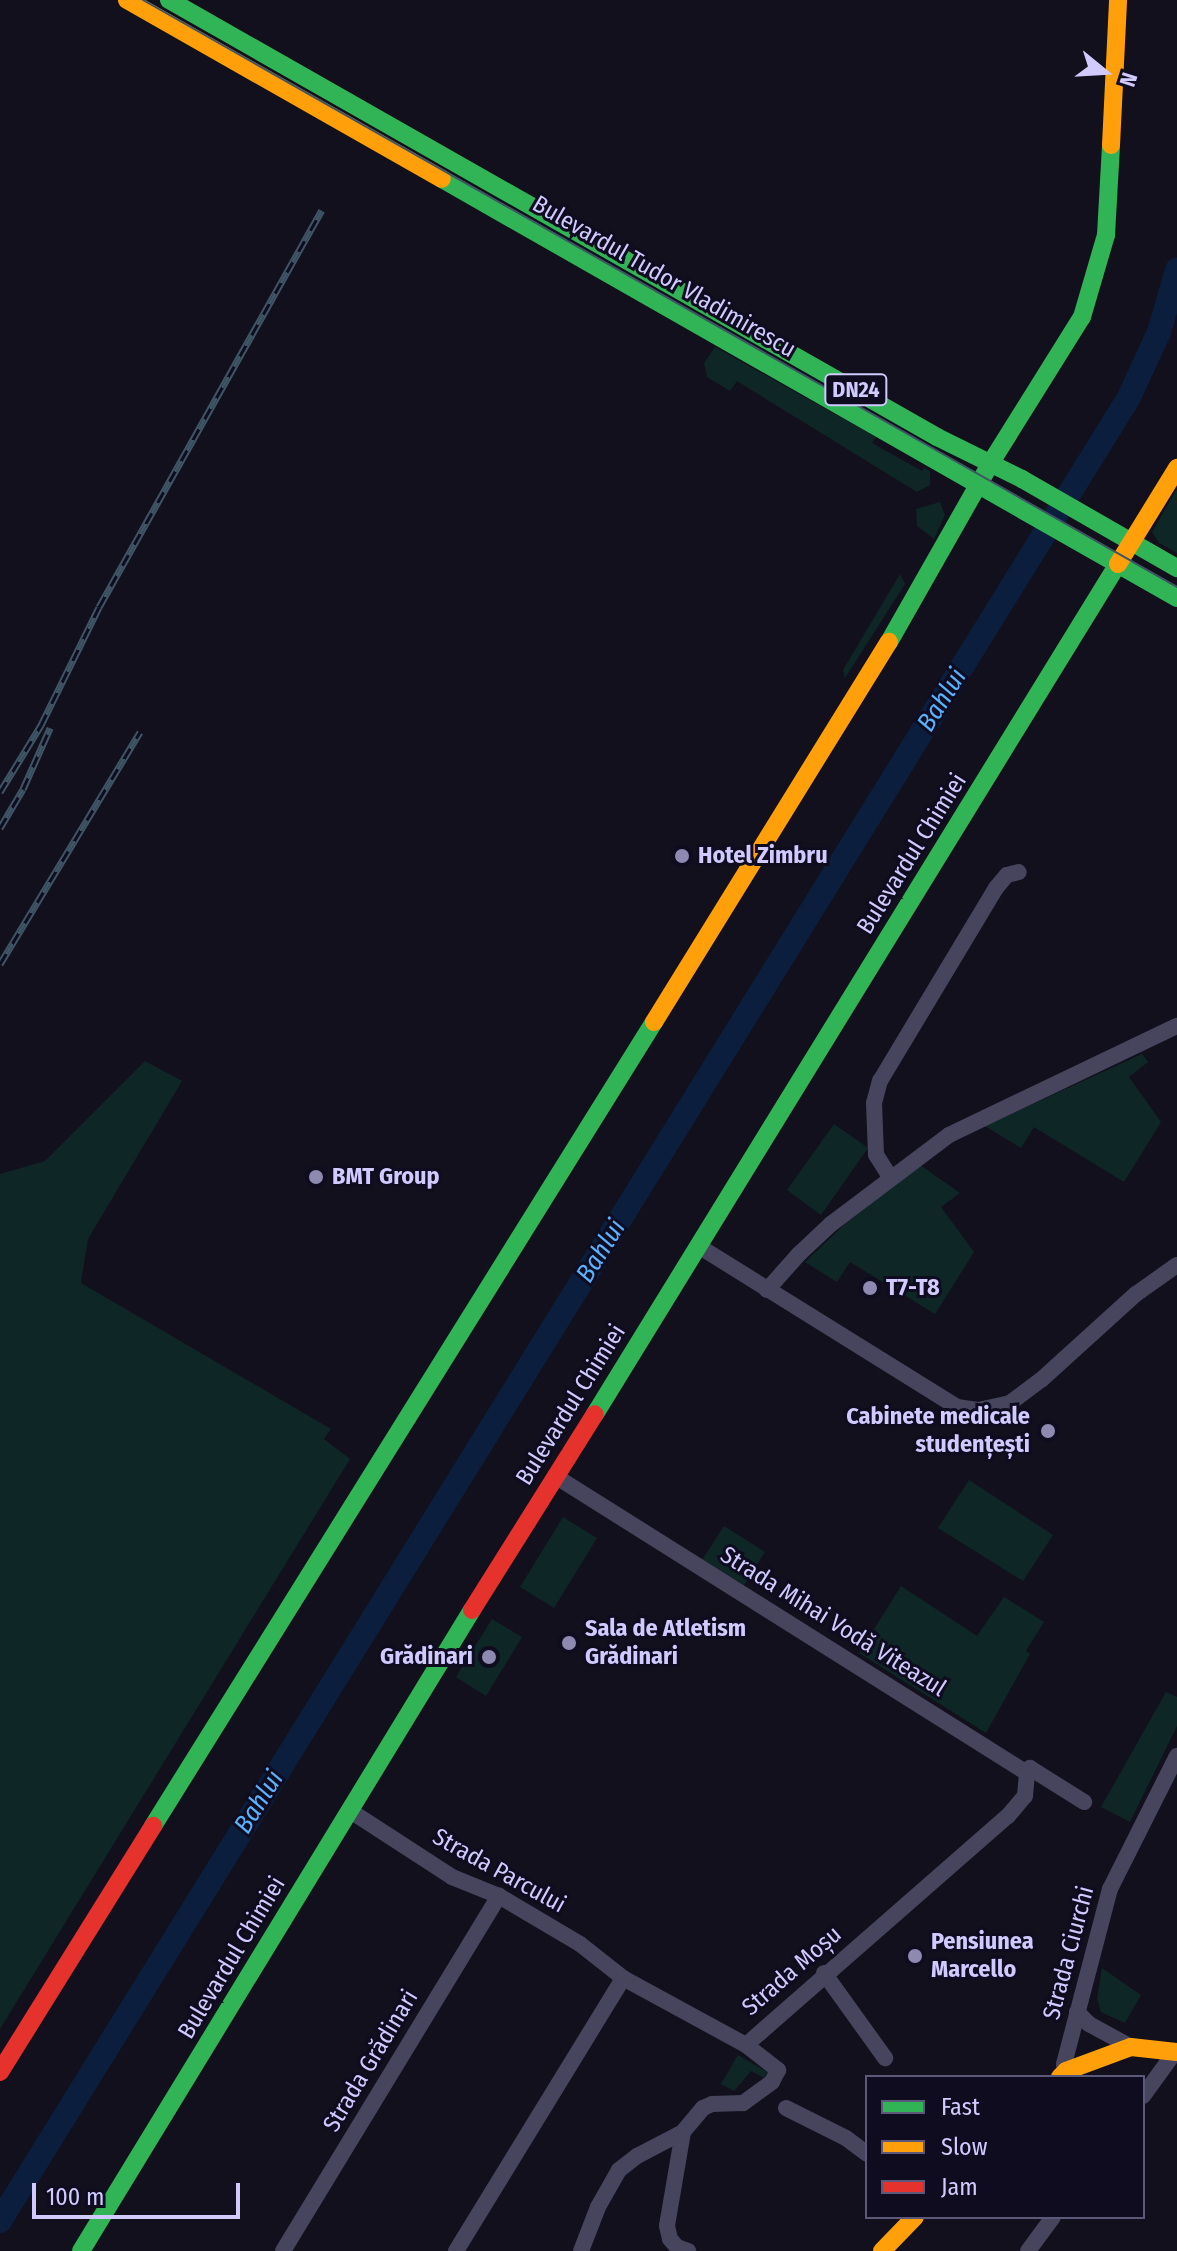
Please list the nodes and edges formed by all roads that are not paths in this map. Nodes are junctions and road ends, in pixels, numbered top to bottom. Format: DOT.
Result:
graph roads {
  1 [pos="127,0"];
  2 [pos="169,0"];
  3 [pos="1118,0"];
  4 [pos="990,464"];
  5 [pos="1177,468"];
  6 [pos="979,485"];
  7 [pos="1133,543"];
  8 [pos="1119,566"];
  9 [pos="1177,568"];
  10 [pos="1177,598"];
  11 [pos="1019,872"];
  12 [pos="1177,1026"];
  13 [pos="890,1177"];
  14 [pos="700,1247"];
  15 [pos="1177,1265"];
  16 [pos="767,1290"];
  17 [pos="555,1476"];
  18 [pos="1177,1756"];
  19 [pos="1027,1773"];
  20 [pos="1084,1802"];
  21 [pos="349,1810"];
  22 [pos="499,1896"];
  23 [pos="824,1973"];
  24 [pos="623,1978"];
  25 [pos="1077,2012"];
  26 [pos="746,2045"];
  27 [pos="1131,2047"];
  28 [pos="1176,2052"];
  29 [pos="885,2058"];
  30 [pos="0,2072"];
  31 [pos="1063,2074"];
  32 [pos="1145,2093"];
  33 [pos="786,2108"];
  34 [pos="683,2132"];
  35 [pos="865,2152"];
  36 [pos="913,2219"];
  37 [pos="1052,2219"];
  38 [pos="81,2251"];
  39 [pos="283,2251"];
  40 [pos="456,2251"];
  41 [pos="581,2251"];
  42 [pos="688,2251"];
  43 [pos="882,2251"];
  44 [pos="1028,2251"];
  1 -- 6 [label="main road, Bulevardul Tudor Vladimirescu / DN24"];
  2 -- 4 [label="main road, Bulevardul Tudor Vladimirescu / DN24"];
  3 -- 4 [label="main road"];
  4 -- 6 [label="main road"];
  4 -- 7 [label="main road, Bulevardul Tudor Vladimirescu / DN24"];
  5 -- 7 [label="main road, Bulevardul Chimiei"];
  6 -- 8 [label="main road, Bulevardul Tudor Vladimirescu / DN24"];
  6 -- 30 [label="main road"];
  7 -- 8 [label="main road, Bulevardul Chimiei"];
  7 -- 9 [label="main road, Bulevardul Tudor Vladimirescu / DN24"];
  8 -- 10 [label="main road, Bulevardul Tudor Vladimirescu / DN24"];
  8 -- 14 [label="main road, Bulevardul Chimiei"];
  11 -- 13 [label="street"];
  12 -- 13 [label="street"];
  13 -- 16 [label="street"];
  14 -- 16 [label="street"];
  14 -- 17 [label="main road, Bulevardul Chimiei"];
  15 -- 16 [label="street"];
  17 -- 19 [label="street, Strada Mihai Vodă Viteazul"];
  17 -- 21 [label="main road, Bulevardul Chimiei"];
  18 -- 25 [label="street, Strada Ciurchi"];
  19 -- 20 [label="street, Strada Mihai Vodă Viteazul"];
  19 -- 23 [label="street, Strada Moșu"];
  21 -- 22 [label="street, Strada Parcului"];
  21 -- 38 [label="main road, Bulevardul Chimiei"];
  22 -- 24 [label="street, Strada Parcului"];
  22 -- 39 [label="street, Strada Grădinari"];
  23 -- 26 [label="street, Strada Moșu"];
  23 -- 29 [label="street"];
  24 -- 26 [label="street, Strada Parcului"];
  24 -- 40 [label="street"];
  25 -- 27 [label="street"];
  25 -- 31 [label="street, Strada Ciurchi"];
  26 -- 34 [label="street, Strada Moșu"];
  27 -- 28 [label="main road"];
  27 -- 31 [label="main road"];
  28 -- 32 [label="street"];
  33 -- 35 [label="street"];
  34 -- 41 [label="street, Strada Moșu"];
  34 -- 42 [label="street"];
  36 -- 43 [label="main road"];
  37 -- 44 [label="street"];
}
